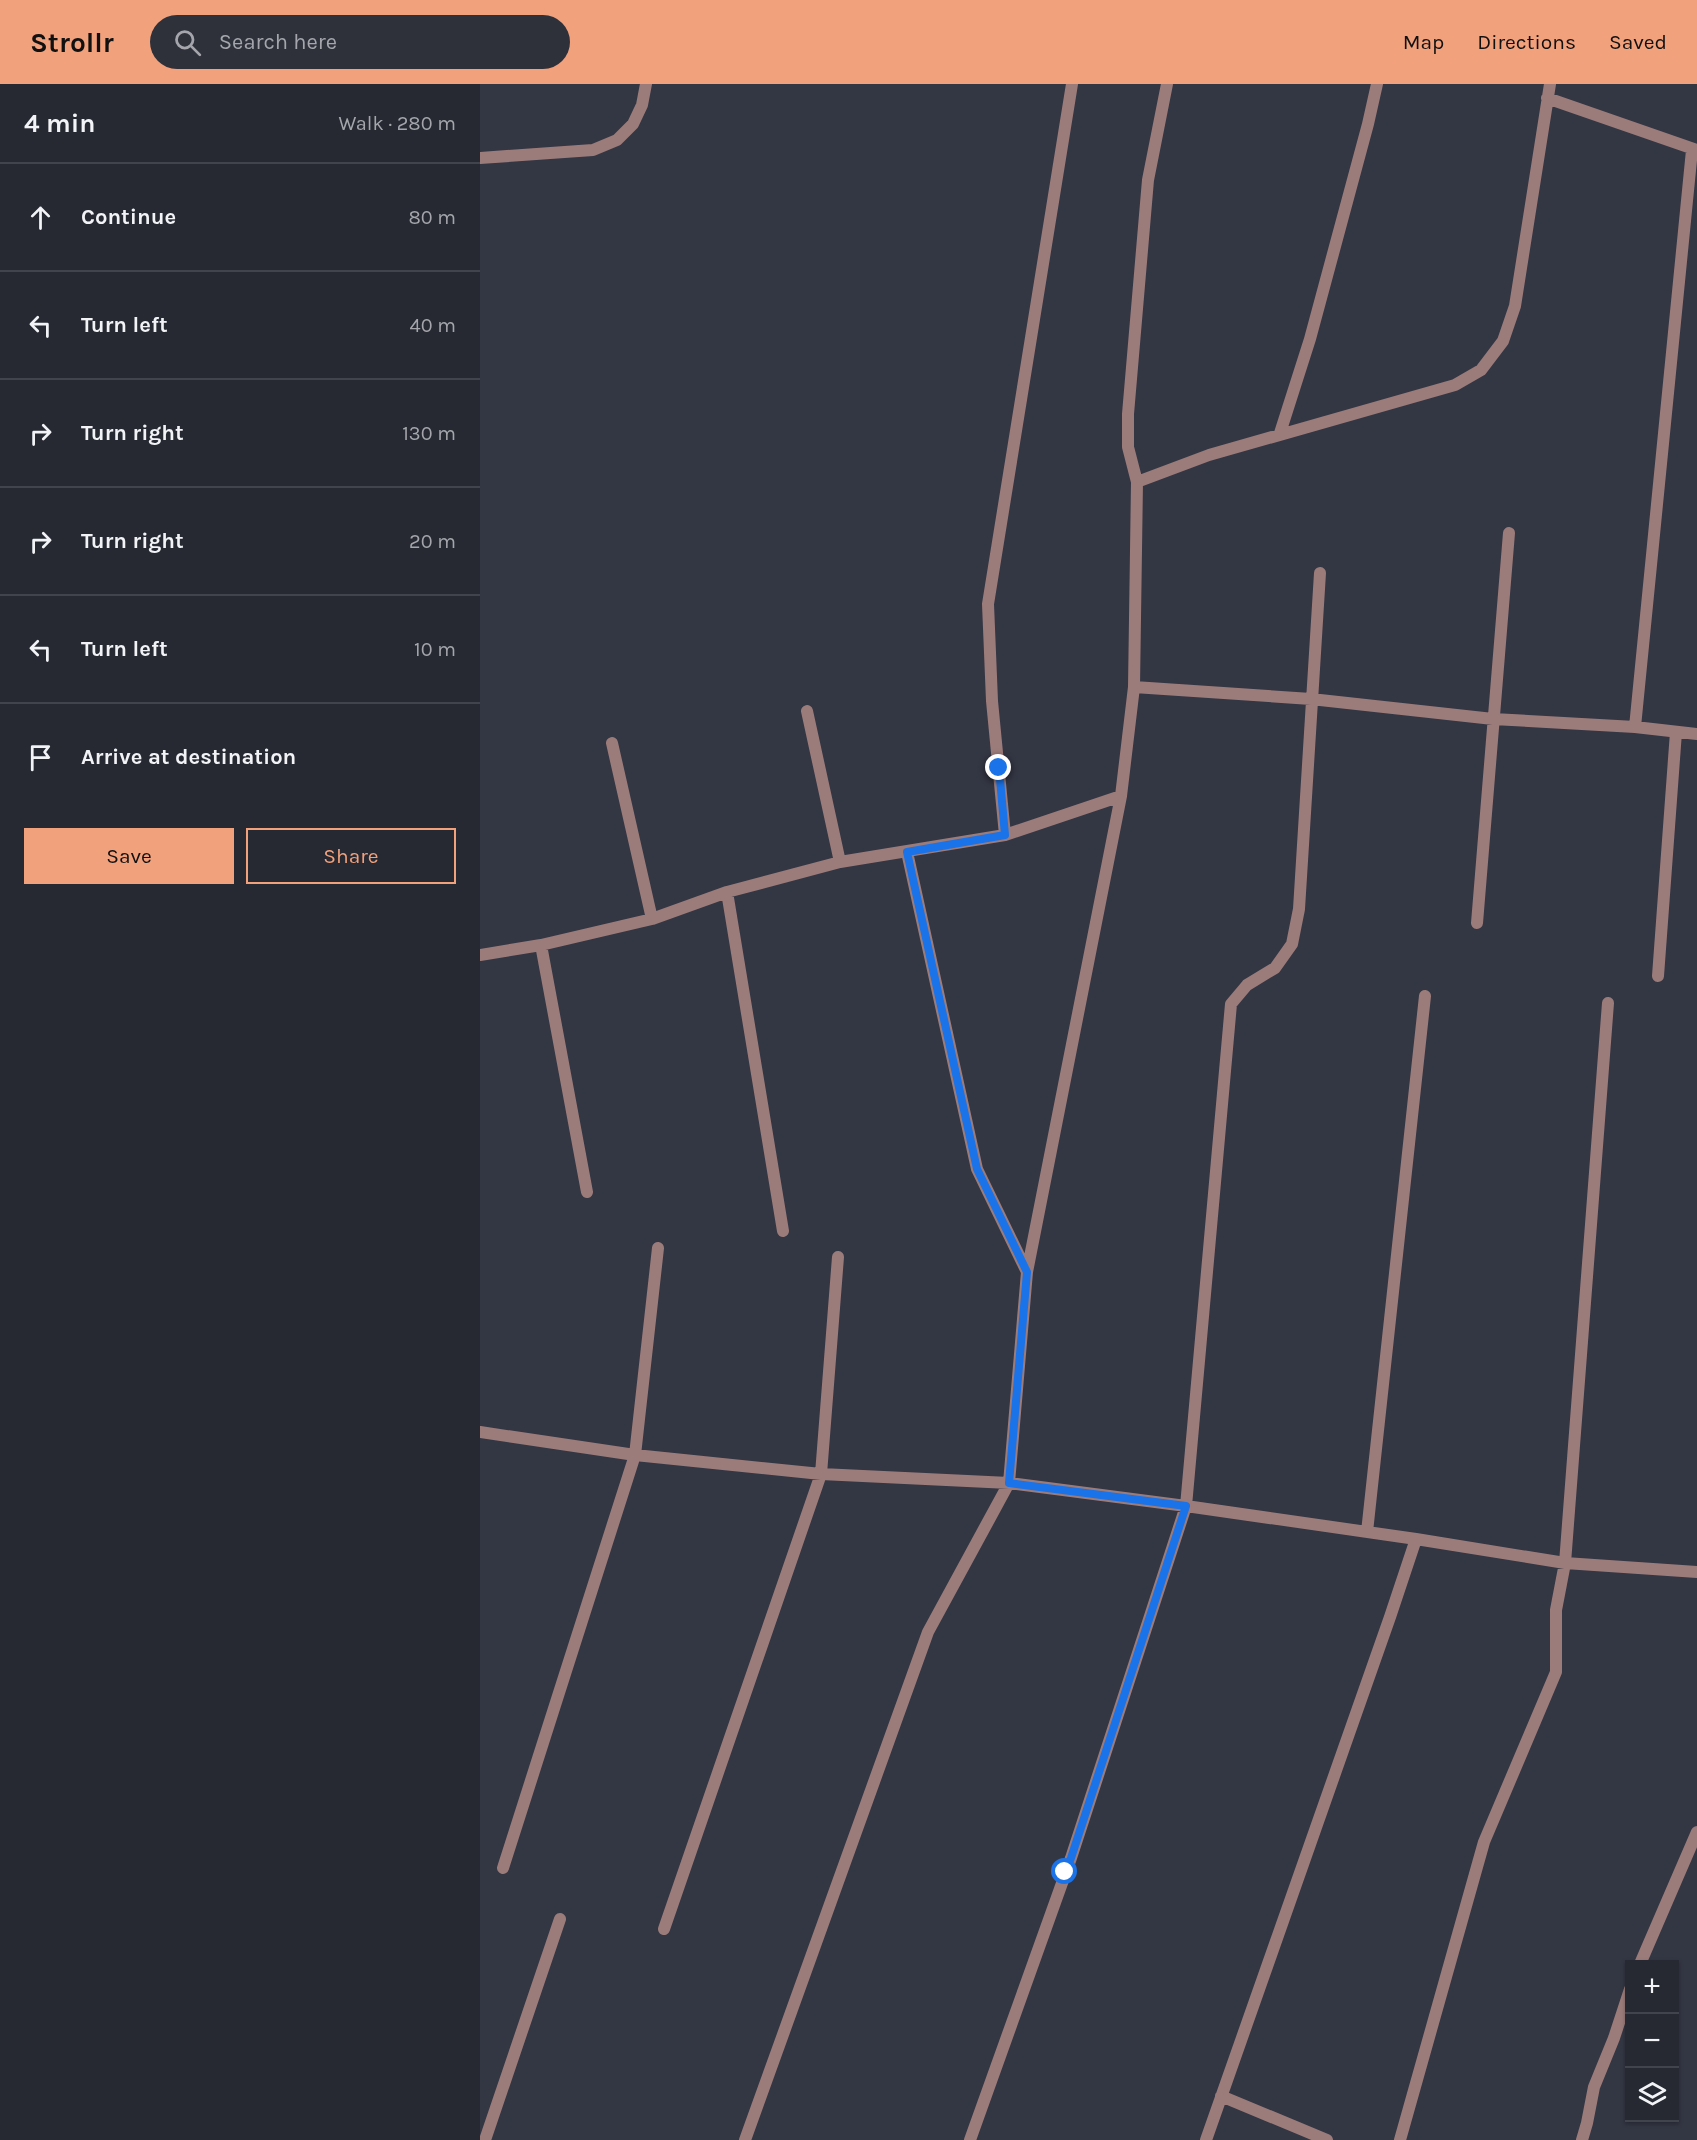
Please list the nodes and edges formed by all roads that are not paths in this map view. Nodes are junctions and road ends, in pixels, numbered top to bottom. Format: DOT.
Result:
graph roads {
  1 [pos="646,84"];
  2 [pos="1072,84"];
  3 [pos="1167,84"];
  4 [pos="1377,84"];
  5 [pos="1550,84"];
  6 [pos="1547,98"];
  7 [pos="1695,150"];
  8 [pos="480,158"];
  9 [pos="1280,433"];
  10 [pos="1137,482"];
  11 [pos="1509,533"];
  12 [pos="1320,573"];
  13 [pos="1134,687"];
  14 [pos="1311,699"];
  15 [pos="807,711"];
  16 [pos="1493,719"];
  17 [pos="1635,727"];
  18 [pos="1676,732"];
  19 [pos="1697,734"];
  20 [pos="612,743"];
  21 [pos="1121,796"];
  22 [pos="1005,835"];
  23 [pos="907,852"];
  24 [pos="840,862"];
  25 [pos="727,891"];
  26 [pos="652,919"];
  27 [pos="1477,924"];
  28 [pos="541,945"];
  29 [pos="480,955"];
  30 [pos="1658,976"];
  31 [pos="1425,996"];
  32 [pos="1608,1003"];
  33 [pos="587,1192"];
  34 [pos="783,1231"];
  35 [pos="658,1248"];
  36 [pos="838,1257"];
  37 [pos="1027,1272"];
  38 [pos="480,1432"];
  39 [pos="635,1455"];
  40 [pos="821,1474"];
  41 [pos="1009,1483"];
  42 [pos="1186,1506"];
  43 [pos="1367,1532"];
  44 [pos="1416,1539"];
  45 [pos="1565,1563"];
  46 [pos="1697,1572"];
  47 [pos="1697,1832"];
  48 [pos="502,1868"];
  49 [pos="560,1919"];
  50 [pos="664,1929"];
  51 [pos="1642,1960"];
  52 [pos="1625,2002"];
  53 [pos="1221,2096"];
  54 [pos="485,2140"];
  55 [pos="745,2140"];
  56 [pos="970,2140"];
  57 [pos="1206,2140"];
  58 [pos="1327,2140"];
  59 [pos="1400,2140"];
  60 [pos="1582,2140"];
  1 -- 8 [label="street"];
  2 -- 22 [label="street"];
  3 -- 10 [label="street"];
  4 -- 9 [label="street"];
  5 -- 6 [label="street"];
  6 -- 7 [label="street"];
  6 -- 9 [label="street"];
  7 -- 17 [label="street"];
  9 -- 10 [label="street"];
  10 -- 13 [label="street"];
  11 -- 16 [label="street"];
  12 -- 14 [label="street"];
  13 -- 14 [label="street"];
  13 -- 21 [label="street"];
  14 -- 16 [label="street"];
  14 -- 42 [label="street"];
  15 -- 24 [label="street"];
  16 -- 17 [label="street"];
  16 -- 27 [label="street"];
  17 -- 18 [label="street"];
  18 -- 19 [label="street"];
  18 -- 30 [label="street"];
  20 -- 26 [label="street"];
  21 -- 22 [label="street"];
  21 -- 37 [label="street"];
  22 -- 23 [label="street"];
  23 -- 24 [label="street"];
  23 -- 37 [label="street"];
  24 -- 25 [label="street"];
  25 -- 26 [label="street"];
  25 -- 34 [label="street"];
  26 -- 28 [label="street"];
  28 -- 29 [label="street"];
  28 -- 33 [label="street"];
  31 -- 43 [label="street"];
  32 -- 45 [label="street"];
  35 -- 39 [label="street"];
  36 -- 40 [label="street"];
  37 -- 41 [label="street"];
  38 -- 39 [label="street"];
  39 -- 40 [label="street"];
  39 -- 48 [label="street"];
  40 -- 41 [label="street"];
  40 -- 50 [label="street"];
  41 -- 42 [label="street"];
  41 -- 55 [label="street"];
  42 -- 43 [label="street"];
  42 -- 56 [label="street"];
  43 -- 44 [label="street"];
  44 -- 45 [label="street"];
  44 -- 53 [label="street"];
  45 -- 46 [label="street"];
  45 -- 59 [label="street"];
  47 -- 51 [label="street"];
  49 -- 54 [label="street"];
  52 -- 60 [label="street"];
  53 -- 57 [label="street"];
  53 -- 58 [label="street"];
}
